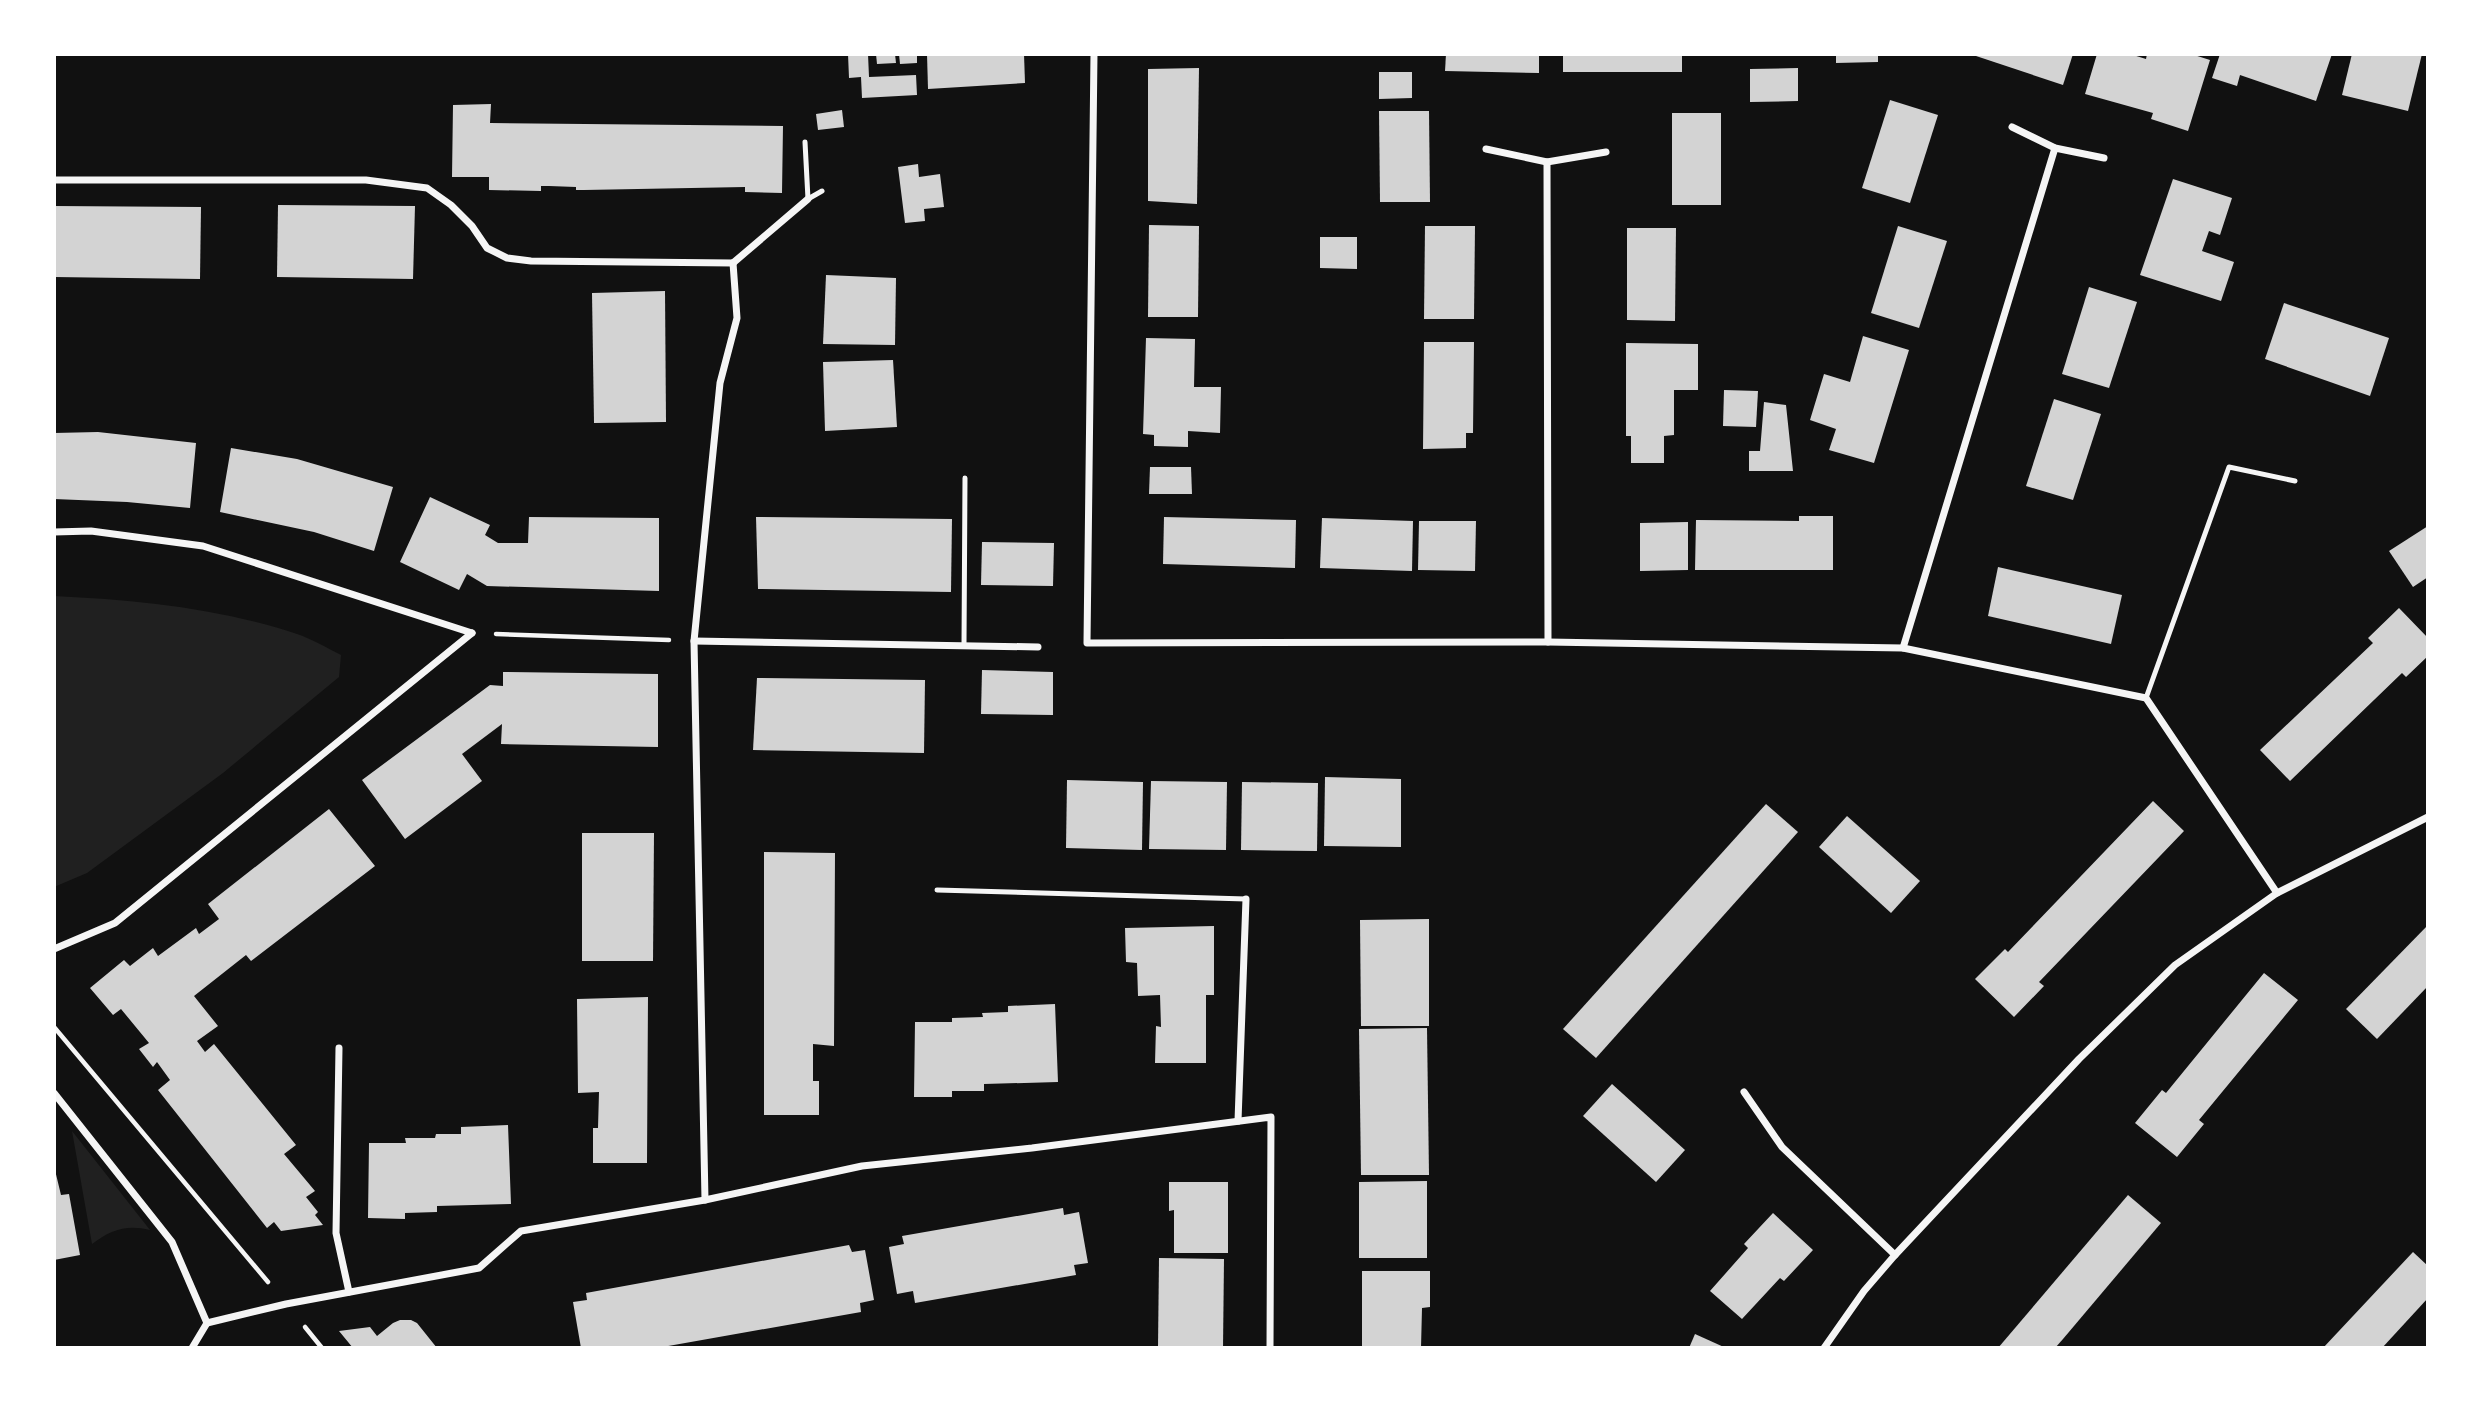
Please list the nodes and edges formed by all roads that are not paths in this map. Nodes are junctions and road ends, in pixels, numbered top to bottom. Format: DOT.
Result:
graph roads {
  1 [pos="1094,54"];
  2 [pos="2012,127"];
  3 [pos="805,142"];
  4 [pos="2055,148"];
  5 [pos="1486,149"];
  6 [pos="1606,152"];
  7 [pos="2104,158"];
  8 [pos="1547,162"];
  9 [pos="54,180"];
  10 [pos="821,191"];
  11 [pos="808,199"];
  12 [pos="733,262"];
  13 [pos="965,478"];
  14 [pos="2295,481"];
  15 [pos="54,532"];
  16 [pos="694,641"];
  17 [pos="1548,642"];
  18 [pos="964,645"];
  19 [pos="1038,647"];
  20 [pos="1903,648"];
  21 [pos="2147,698"];
  22 [pos="2428,817"];
  23 [pos="937,890"];
  24 [pos="2277,893"];
  25 [pos="1246,899"];
  26 [pos="54,949"];
  27 [pos="339,1048"];
  28 [pos="1744,1092"];
  29 [pos="54,1093"];
  30 [pos="1238,1121"];
  31 [pos="705,1200"];
  32 [pos="1895,1255"];
  33 [pos="349,1292"];
  34 [pos="208,1323"];
  35 [pos="192,1348"];
  36 [pos="1270,1348"];
  37 [pos="1824,1348"];
  1 -- 17 [label="street"];
  2 -- 4 [label="street"];
  3 -- 11 [label="lane"];
  4 -- 7 [label="street"];
  4 -- 20 [label="street"];
  5 -- 8 [label="street"];
  6 -- 8 [label="street"];
  8 -- 17 [label="street"];
  9 -- 12 [label="street"];
  10 -- 11 [label="lane"];
  11 -- 12 [label="street"];
  12 -- 16 [label="street"];
  13 -- 18 [label="lane"];
  14 -- 21 [label="lane"];
  15 -- 26 [label="street"];
  16 -- 18 [label="street"];
  16 -- 31 [label="street"];
  17 -- 20 [label="street"];
  18 -- 19 [label="street"];
  20 -- 21 [label="street"];
  21 -- 24 [label="street"];
  22 -- 24 [label="street"];
  23 -- 25 [label="lane"];
  24 -- 32 [label="street"];
  25 -- 30 [label="street"];
  27 -- 33 [label="street"];
  28 -- 32 [label="street"];
  29 -- 34 [label="street"];
  30 -- 31 [label="street"];
  30 -- 36 [label="street"];
  31 -- 33 [label="street"];
  32 -- 37 [label="street"];
  33 -- 34 [label="street"];
  34 -- 35 [label="street"];
}
